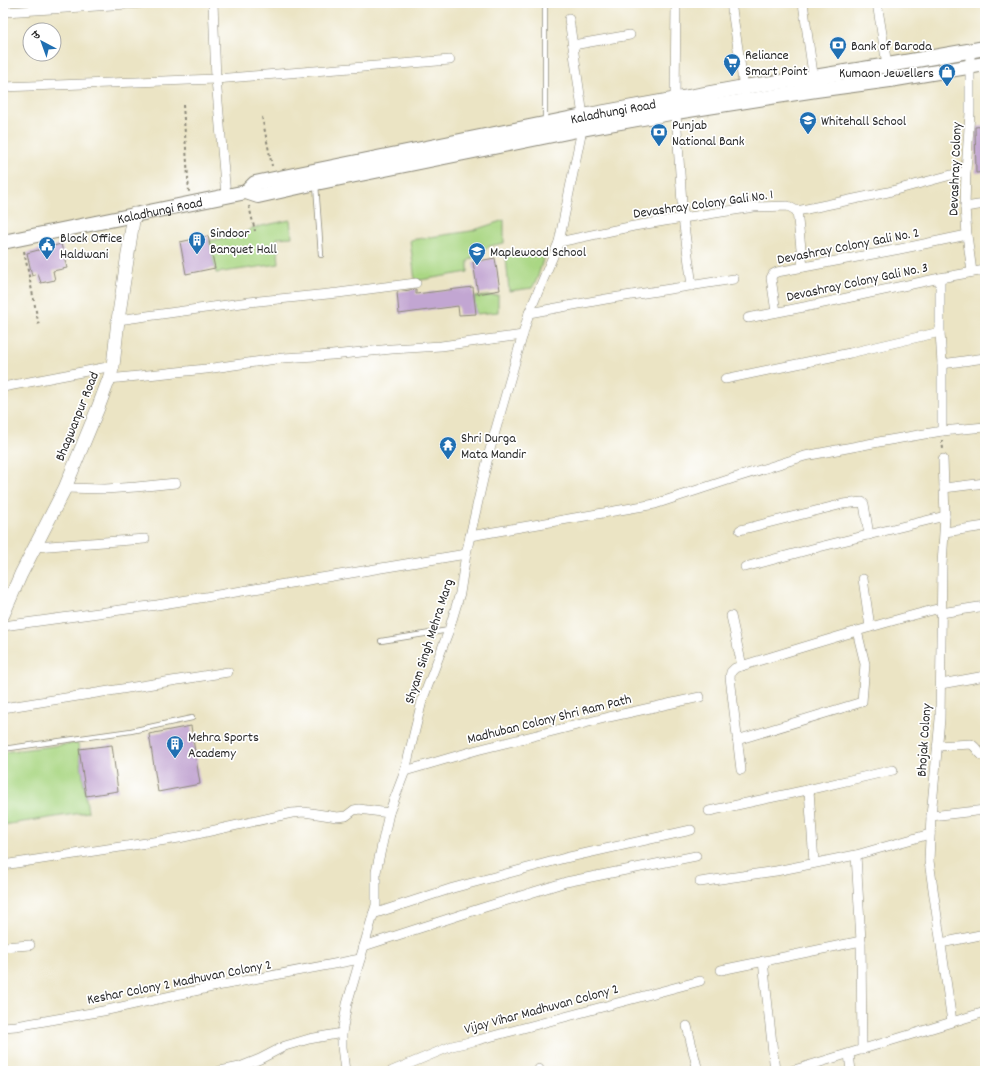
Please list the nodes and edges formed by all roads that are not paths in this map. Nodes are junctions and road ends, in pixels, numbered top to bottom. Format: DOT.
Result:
graph roads {
  1 [pos="143,3"];
  2 [pos="213,3"];
  3 [pos="545,3"];
  4 [pos="676,3"];
  5 [pos="731,3"];
  6 [pos="804,3"];
  7 [pos="877,3"];
  8 [pos="5,12"];
  9 [pos="569,20"];
  10 [pos="630,35"];
  11 [pos="573,45"];
  12 [pos="985,48"];
  13 [pos="970,51"];
  14 [pos="450,60"];
  15 [pos="985,64"];
  16 [pos="888,65"];
  17 [pos="969,66"];
  18 [pos="216,79"];
  19 [pos="890,80"];
  20 [pos="815,83"];
  21 [pos="3,87"];
  22 [pos="744,87"];
  23 [pos="746,101"];
  24 [pos="675,105"];
  25 [pos="583,122"];
  26 [pos="545,123"];
  27 [pos="449,149"];
  28 [pos="966,171"];
  29 [pos="316,183"];
  30 [pos="246,192"];
  31 [pos="226,196"];
  32 [pos="985,204"];
  33 [pos="964,207"];
  34 [pos="797,211"];
  35 [pos="134,214"];
  36 [pos="683,218"];
  37 [pos="967,234"];
  38 [pos="3,242"];
  39 [pos="560,242"];
  40 [pos="321,255"];
  41 [pos="803,267"];
  42 [pos="985,270"];
  43 [pos="972,272"];
  44 [pos="940,278"];
  45 [pos="734,279"];
  46 [pos="416,283"];
  47 [pos="692,286"];
  48 [pos="776,312"];
  49 [pos="529,313"];
  50 [pos="748,318"];
  51 [pos="118,320"];
  52 [pos="940,332"];
  53 [pos="523,334"];
  54 [pos="985,358"];
  55 [pos="942,364"];
  56 [pos="111,373"];
  57 [pos="725,379"];
  58 [pos="3,387"];
  59 [pos="985,427"];
  60 [pos="942,432"];
  61 [pos="943,459"];
  62 [pos="176,482"];
  63 [pos="985,483"];
  64 [pos="65,488"];
  65 [pos="944,488"];
  66 [pos="945,516"];
  67 [pos="985,526"];
  68 [pos="740,530"];
  69 [pos="945,532"];
  70 [pos="869,535"];
  71 [pos="470,536"];
  72 [pos="145,539"];
  73 [pos="35,547"];
  74 [pos="466,554"];
  75 [pos="745,567"];
  76 [pos="863,580"];
  77 [pos="6,600"];
  78 [pos="985,606"];
  79 [pos="941,611"];
  80 [pos="3,615"];
  81 [pos="731,616"];
  82 [pos="3,626"];
  83 [pos="870,627"];
  84 [pos="449,630"];
  85 [pos="857,631"];
  86 [pos="381,641"];
  87 [pos="742,666"];
  88 [pos="228,672"];
  89 [pos="985,676"];
  90 [pos="941,684"];
  91 [pos="700,697"];
  92 [pos="3,708"];
  93 [pos="192,718"];
  94 [pos="737,740"];
  95 [pos="937,746"];
  96 [pos="3,749"];
  97 [pos="985,757"];
  98 [pos="741,770"];
  99 [pos="893,770"];
  100 [pos="405,771"];
  101 [pos="809,790"];
  102 [pos="985,810"];
  103 [pos="709,811"];
  104 [pos="389,813"];
  105 [pos="931,816"];
  106 [pos="691,830"];
  107 [pos="930,834"];
  108 [pos="856,855"];
  109 [pos="696,856"];
  110 [pos="814,863"];
  111 [pos="3,865"];
  112 [pos="700,882"];
  113 [pos="373,914"];
  114 [pos="985,934"];
  115 [pos="861,941"];
  116 [pos="941,943"];
  117 [pos="30,944"];
  118 [pos="364,946"];
  119 [pos="3,947"];
  120 [pos="360,959"];
  121 [pos="763,961"];
  122 [pos="721,970"];
  123 [pos="700,981"];
  124 [pos="985,1012"];
  125 [pos="952,1022"];
  126 [pos="687,1026"];
  127 [pos="3,1027"];
  128 [pos="342,1033"];
  129 [pos="862,1050"];
  130 [pos="849,1054"];
  131 [pos="220,1071"];
  132 [pos="345,1071"];
  133 [pos="392,1071"];
  134 [pos="698,1071"];
  135 [pos="775,1071"];
  136 [pos="791,1071"];
  137 [pos="851,1071"];
  1 -- 8 [label="street"];
  2 -- 18 [label="street"];
  3 -- 26 [label="lane"];
  4 -- 24 [label="street"];
  5 -- 22 [label="street"];
  6 -- 20 [label="street"];
  7 -- 16 [label="street"];
  9 -- 11 [label="street, Shyam Singh Mehra Marg"];
  10 -- 11 [label="street"];
  11 -- 25 [label="street, Shyam Singh Mehra Marg"];
  12 -- 13 [label="main road, Kaladhungi Road"];
  13 -- 16 [label="main road, Kaladhungi Road"];
  13 -- 17 [label="street, Devashray Colony"];
  14 -- 18 [label="street"];
  15 -- 17 [label="main road, Kaladhungi Road"];
  16 -- 19 [label="street"];
  16 -- 20 [label="main road, Kaladhungi Road"];
  17 -- 19 [label="main road, Kaladhungi Road"];
  17 -- 28 [label="street, Devashray Colony"];
  18 -- 21 [label="street"];
  18 -- 31 [label="street"];
  19 -- 20 [label="main road, Kaladhungi Road"];
  20 -- 22 [label="main road, Kaladhungi Road"];
  20 -- 23 [label="main road, Kaladhungi Road"];
  22 -- 23 [label="street"];
  22 -- 24 [label="main road, Kaladhungi Road"];
  23 -- 24 [label="main road, Kaladhungi Road"];
  24 -- 25 [label="main road, Kaladhungi Road"];
  24 -- 36 [label="street"];
  25 -- 26 [label="main road, Kaladhungi Road"];
  25 -- 27 [label="main road, Kaladhungi Road"];
  25 -- 39 [label="street, Shyam Singh Mehra Marg"];
  26 -- 27 [label="main road, Kaladhungi Road"];
  27 -- 29 [label="main road, Kaladhungi Road"];
  27 -- 30 [label="main road, Kaladhungi Road"];
  28 -- 33 [label="street, Devashray Colony"];
  28 -- 34 [label="street, Devashray Colony Gali No. 1"];
  29 -- 30 [label="main road, Kaladhungi Road"];
  29 -- 40 [label="lane"];
  30 -- 31 [label="main road, Kaladhungi Road"];
  31 -- 35 [label="main road, Kaladhungi Road"];
  32 -- 33 [label="street"];
  33 -- 37 [label="street, Devashray Colony"];
  34 -- 36 [label="street, Devashray Colony Gali No. 1"];
  34 -- 41 [label="street"];
  35 -- 38 [label="main road, Kaladhungi Road"];
  35 -- 51 [label="street, Bhagwanpur Road"];
  36 -- 39 [label="street, Devashray Colony Gali No. 1"];
  36 -- 47 [label="street"];
  37 -- 41 [label="street, Devashray Colony Gali No. 2"];
  37 -- 43 [label="street, Devashray Colony"];
  39 -- 49 [label="street, Shyam Singh Mehra Marg"];
  41 -- 48 [label="street, Devashray Colony Gali No. 2"];
  42 -- 43 [label="street"];
  43 -- 44 [label="street, Devashray Colony Gali No. 3"];
  44 -- 48 [label="street, Devashray Colony Gali No. 3"];
  44 -- 52 [label="street"];
  45 -- 47 [label="street"];
  46 -- 51 [label="street"];
  47 -- 49 [label="street"];
  48 -- 50 [label="street, Devashray Colony Gali No. 3"];
  49 -- 53 [label="street, Shyam Singh Mehra Marg"];
  51 -- 56 [label="street, Bhagwanpur Road"];
  52 -- 55 [label="street"];
  52 -- 57 [label="street"];
  53 -- 56 [label="street"];
  53 -- 71 [label="street, Shyam Singh Mehra Marg"];
  54 -- 55 [label="street"];
  55 -- 60 [label="street"];
  56 -- 58 [label="street"];
  56 -- 64 [label="street, Bhagwanpur Road"];
  59 -- 60 [label="street"];
  60 -- 71 [label="street"];
  61 -- 65 [label="street, Bhojak Colony"];
  62 -- 64 [label="street"];
  63 -- 65 [label="street"];
  64 -- 73 [label="street, Bhagwanpur Road"];
  65 -- 66 [label="street, Bhojak Colony"];
  66 -- 69 [label="street, Bhojak Colony"];
  66 -- 70 [label="street"];
  67 -- 69 [label="street"];
  68 -- 70 [label="street"];
  69 -- 79 [label="street, Bhojak Colony"];
  70 -- 75 [label="street"];
  71 -- 74 [label="street, Shyam Singh Mehra Marg"];
  72 -- 73 [label="street"];
  73 -- 77 [label="street, Bhagwanpur Road"];
  74 -- 82 [label="street"];
  74 -- 84 [label="street, Shyam Singh Mehra Marg"];
  76 -- 83 [label="street"];
  77 -- 80 [label="street, Bhagwanpur Road"];
  78 -- 79 [label="street"];
  79 -- 83 [label="street"];
  79 -- 90 [label="street, Bhojak Colony"];
  81 -- 87 [label="street"];
  83 -- 85 [label="street"];
  84 -- 86 [label="lane"];
  84 -- 100 [label="street, Shyam Singh Mehra Marg"];
  85 -- 87 [label="street"];
  85 -- 94 [label="street"];
  87 -- 94 [label="street"];
  88 -- 92 [label="street"];
  89 -- 90 [label="street"];
  90 -- 95 [label="street, Bhojak Colony"];
  91 -- 100 [label="street, Madhuban Colony Shri Ram Path"];
  93 -- 96 [label="lane"];
  94 -- 98 [label="street"];
  95 -- 97 [label="street"];
  95 -- 105 [label="street, Bhojak Colony"];
  99 -- 101 [label="street"];
  100 -- 104 [label="street, Shyam Singh Mehra Marg"];
  101 -- 103 [label="street"];
  101 -- 110 [label="street"];
  102 -- 105 [label="street"];
  104 -- 111 [label="street"];
  104 -- 113 [label="street, Shyam Singh Mehra Marg"];
  105 -- 107 [label="street, Bhojak Colony"];
  106 -- 113 [label="street"];
  107 -- 108 [label="street"];
  107 -- 116 [label="street, Bhojak Colony"];
  108 -- 110 [label="street"];
  108 -- 115 [label="street"];
  109 -- 118 [label="street"];
  110 -- 112 [label="street"];
  113 -- 118 [label="street, Shyam Singh Mehra Marg"];
  114 -- 116 [label="street"];
  115 -- 121 [label="street"];
  115 -- 129 [label="street"];
  116 -- 125 [label="street, Bhojak Colony"];
  117 -- 119 [label="street"];
  118 -- 120 [label="street, Shyam Singh Mehra Marg"];
  120 -- 127 [label="street, Keshar Colony 2 Madhuvan Colony 2"];
  120 -- 128 [label="street, Shyam Singh Mehra Marg"];
  121 -- 122 [label="street"];
  121 -- 135 [label="street"];
  123 -- 133 [label="street, Vijay Vihar Madhuvan Colony 2"];
  124 -- 125 [label="street"];
  125 -- 129 [label="street"];
  126 -- 134 [label="street"];
  128 -- 131 [label="street"];
  128 -- 132 [label="street, Shyam Singh Mehra Marg"];
  129 -- 130 [label="street"];
  130 -- 136 [label="street"];
  130 -- 137 [label="street"];
}
